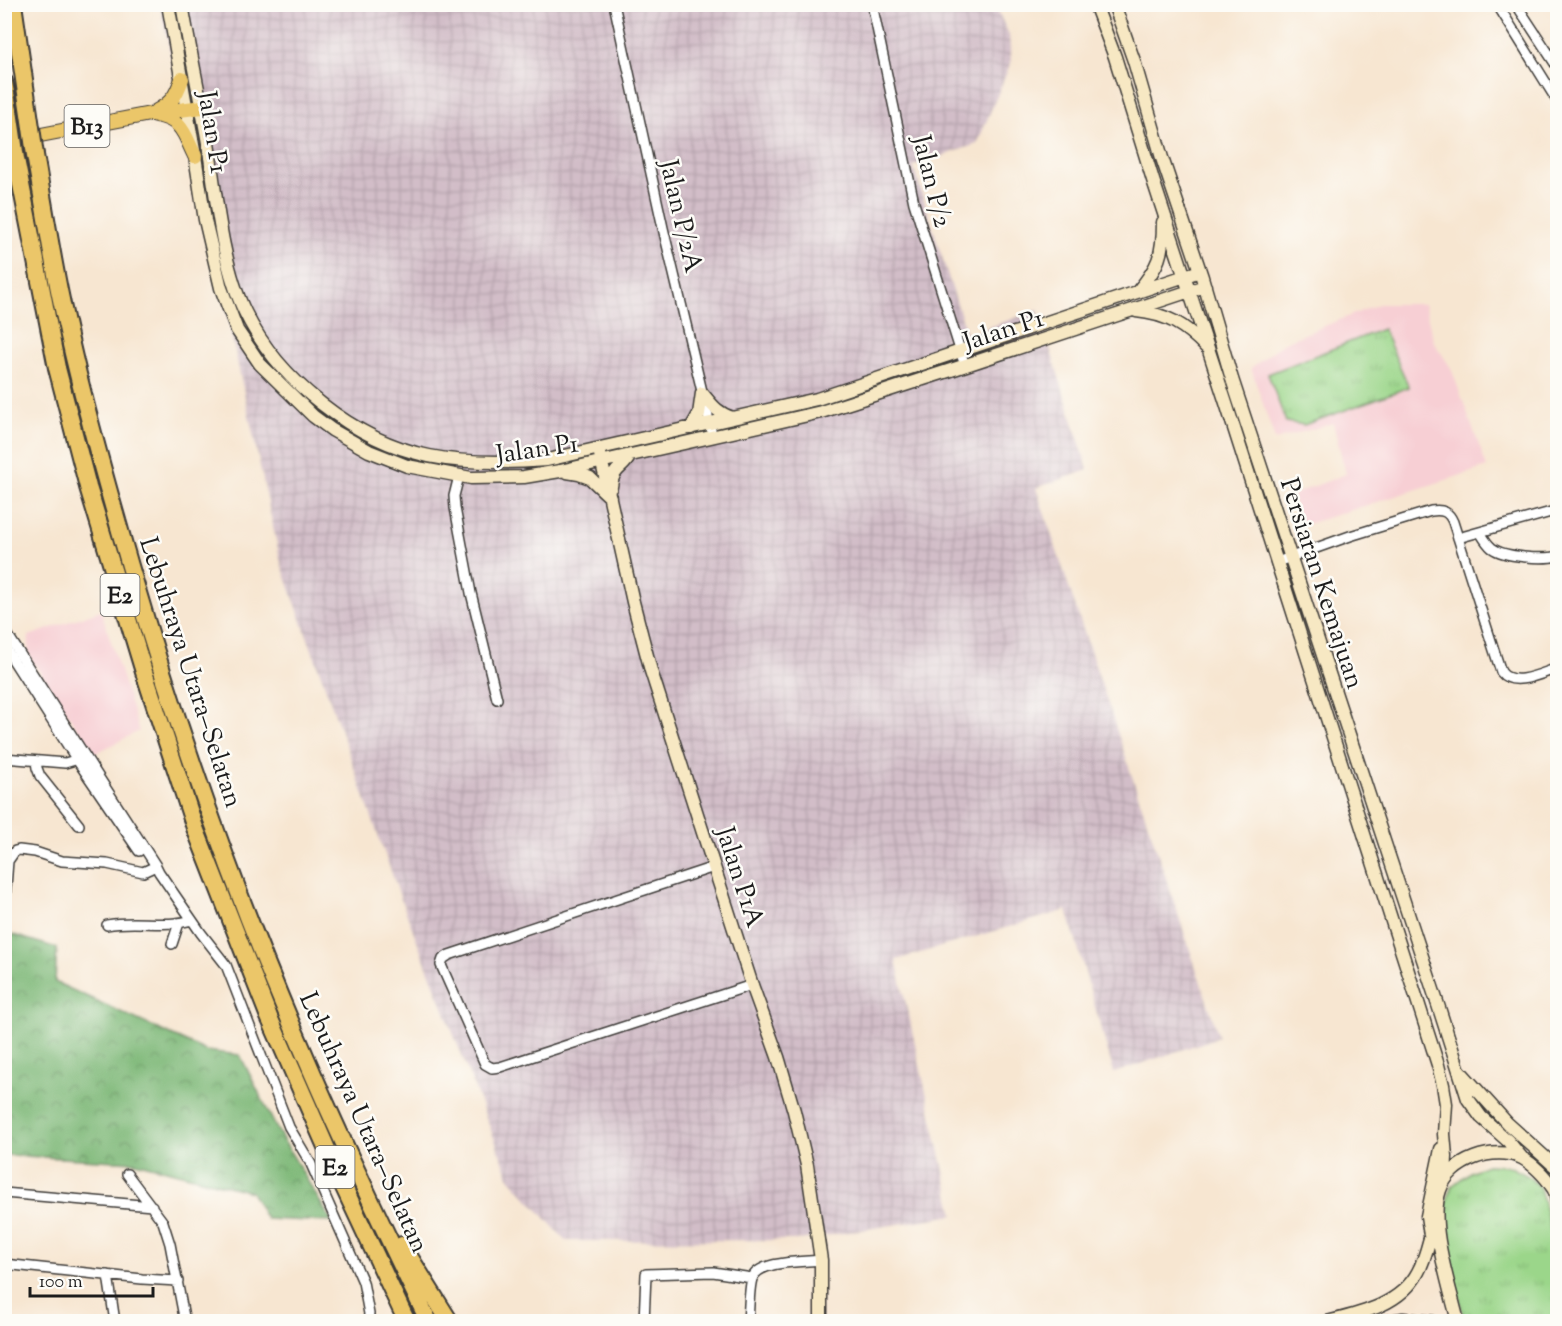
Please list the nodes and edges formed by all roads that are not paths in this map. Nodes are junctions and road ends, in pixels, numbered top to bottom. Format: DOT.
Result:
graph roads {
  1 [pos="13,4"];
  2 [pos="168,4"];
  3 [pos="182,4"];
  4 [pos="614,4"];
  5 [pos="872,4"];
  6 [pos="1095,4"];
  7 [pos="1114,4"];
  8 [pos="1497,4"];
  9 [pos="1516,4"];
  10 [pos="1557,68"];
  11 [pos="182,79"];
  12 [pos="4,82"];
  13 [pos="1557,102"];
  14 [pos="202,107"];
  15 [pos="187,109"];
  16 [pos="150,114"];
  17 [pos="4,138"];
  18 [pos="195,156"];
  19 [pos="1162,209"];
  20 [pos="1200,271"];
  21 [pos="1185,276"];
  22 [pos="1205,286"];
  23 [pos="1190,291"];
  24 [pos="1137,292"];
  25 [pos="1130,311"];
  26 [pos="1209,350"];
  27 [pos="960,351"];
  28 [pos="965,366"];
  29 [pos="702,393"];
  30 [pos="734,418"];
  31 [pos="691,428"];
  32 [pos="711,429"];
  33 [pos="601,455"];
  34 [pos="630,455"];
  35 [pos="560,471"];
  36 [pos="459,476"];
  37 [pos="610,497"];
  38 [pos="1557,510"];
  39 [pos="1480,532"];
  40 [pos="1458,538"];
  41 [pos="1291,556"];
  42 [pos="1557,556"];
  43 [pos="1277,562"];
  44 [pos="4,629"];
  45 [pos="4,646"];
  46 [pos="1557,668"];
  47 [pos="497,699"];
  48 [pos="81,758"];
  49 [pos="4,759"];
  50 [pos="36,761"];
  51 [pos="79,825"];
  52 [pos="6,861"];
  53 [pos="714,867"];
  54 [pos="155,869"];
  55 [pos="5,900"];
  56 [pos="192,920"];
  57 [pos="179,923"];
  58 [pos="106,925"];
  59 [pos="172,944"];
  60 [pos="752,985"];
  61 [pos="1457,1067"];
  62 [pos="1444,1134"];
  63 [pos="1522,1158"];
  64 [pos="1557,1169"];
  65 [pos="127,1174"];
  66 [pos="358,1176"];
  67 [pos="1445,1179"];
  68 [pos="1556,1190"];
  69 [pos="4,1193"];
  70 [pos="1557,1204"];
  71 [pos="152,1206"];
  72 [pos="1436,1217"];
  73 [pos="1430,1236"];
  74 [pos="821,1260"];
  75 [pos="4,1264"];
  76 [pos="108,1275"];
  77 [pos="752,1278"];
  78 [pos="178,1281"];
  79 [pos="1412,1320"];
  80 [pos="115,1322"];
  81 [pos="185,1322"];
  82 [pos="368,1322"];
  83 [pos="407,1322"];
  84 [pos="429,1322"];
  85 [pos="450,1322"];
  86 [pos="644,1322"];
  87 [pos="748,1322"];
  88 [pos="821,1322"];
  89 [pos="1327,1322"];
  90 [pos="1385,1322"];
  91 [pos="1433,1322"];
  92 [pos="1458,1322"];
  1 -- 66 [label="highway, Lebuhraya Utara–Selatan / E2, bridge"];
  2 -- 11 [label="main road, Jalan P1"];
  3 -- 14 [label="main road, Jalan P1"];
  4 -- 29 [label="street, Jalan P/2A"];
  5 -- 27 [label="street, Jalan P/2"];
  6 -- 19 [label="main road, Persiaran Kemajuan"];
  7 -- 20 [label="main road, Persiaran Kemajuan"];
  8 -- 13 [label="street"];
  9 -- 10 [label="street"];
  11 -- 15 [label="main road, Jalan P1"];
  11 -- 16 [label="main road"];
  12 -- 83 [label="highway, Lebuhraya Utara–Selatan / E2, bridge"];
  14 -- 15 [label="main road, B13"];
  14 -- 33 [label="main road, Jalan P1"];
  15 -- 16 [label="main road, B13"];
  15 -- 18 [label="main road, Jalan P1"];
  16 -- 17 [label="main road, B13"];
  16 -- 18 [label="main road"];
  18 -- 36 [label="main road, Jalan P1"];
  19 -- 21 [label="main road, Persiaran Kemajuan"];
  19 -- 24 [label="main road"];
  20 -- 21 [label="main road, Jalan P1"];
  20 -- 22 [label="main road, Persiaran Kemajuan"];
  21 -- 23 [label="main road, Persiaran Kemajuan"];
  21 -- 24 [label="main road, Jalan P1"];
  22 -- 23 [label="main road, Jalan P1"];
  22 -- 41 [label="main road, Persiaran Kemajuan"];
  23 -- 25 [label="main road, Jalan P1"];
  23 -- 26 [label="main road, Persiaran Kemajuan"];
  24 -- 27 [label="main road, Jalan P1"];
  25 -- 26 [label="main road"];
  25 -- 28 [label="main road, Jalan P1"];
  26 -- 43 [label="main road, Persiaran Kemajuan"];
  27 -- 28 [label="street, Jalan P/2"];
  27 -- 30 [label="main road, Jalan P1"];
  28 -- 32 [label="main road, Jalan P1"];
  29 -- 30 [label="main road"];
  29 -- 31 [label="main road"];
  29 -- 32 [label="street, Jalan P/2A"];
  30 -- 32 [label="main road, Jalan P1"];
  31 -- 32 [label="main road, Jalan P1"];
  31 -- 33 [label="main road, Jalan P1"];
  32 -- 34 [label="main road, Jalan P1"];
  33 -- 34 [label="main road, Jalan P1"];
  33 -- 35 [label="main road, Jalan P1"];
  33 -- 37 [label="main road, Jalan P1A"];
  34 -- 37 [label="main road"];
  35 -- 36 [label="main road, Jalan P1"];
  35 -- 37 [label="main road"];
  36 -- 47 [label="street"];
  37 -- 53 [label="main road, Jalan P1A"];
  38 -- 39 [label="street"];
  39 -- 40 [label="street"];
  39 -- 42 [label="street"];
  40 -- 41 [label="street"];
  40 -- 46 [label="street"];
  41 -- 43 [label="street"];
  41 -- 61 [label="main road, Persiaran Kemajuan"];
  43 -- 62 [label="main road, Persiaran Kemajuan"];
  44 -- 48 [label="street"];
  45 -- 48 [label="street"];
  48 -- 50 [label="street"];
  48 -- 54 [label="street"];
  49 -- 50 [label="street"];
  50 -- 51 [label="street"];
  52 -- 54 [label="street"];
  52 -- 55 [label="street"];
  53 -- 60 [label="main road, Jalan P1A"];
  53 -- 60 [label="street"];
  54 -- 56 [label="street"];
  56 -- 57 [label="street"];
  56 -- 82 [label="street"];
  57 -- 58 [label="street"];
  57 -- 59 [label="street"];
  60 -- 74 [label="main road, Jalan P1A"];
  61 -- 63 [label="main road, Persiaran Kemajuan"];
  61 -- 64 [label="main road"];
  62 -- 67 [label="main road, Persiaran Kemajuan"];
  62 -- 73 [label="main road"];
  63 -- 67 [label="main road"];
  63 -- 68 [label="main road, Persiaran Kemajuan"];
  65 -- 71 [label="street"];
  66 -- 84 [label="highway, Lebuhraya Utara–Selatan / E2"];
  66 -- 85 [label="highway"];
  67 -- 72 [label="main road, Persiaran Kemajuan"];
  68 -- 70 [label="main road"];
  69 -- 71 [label="street"];
  71 -- 78 [label="street"];
  72 -- 73 [label="main road"];
  72 -- 92 [label="main road"];
  73 -- 89 [label="main road"];
  74 -- 77 [label="street"];
  74 -- 88 [label="main road, Jalan P1A"];
  75 -- 76 [label="street"];
  76 -- 78 [label="street"];
  76 -- 80 [label="street"];
  77 -- 86 [label="street"];
  77 -- 87 [label="street"];
  78 -- 81 [label="street"];
  79 -- 90 [label="main road"];
  79 -- 91 [label="main road"];
}
